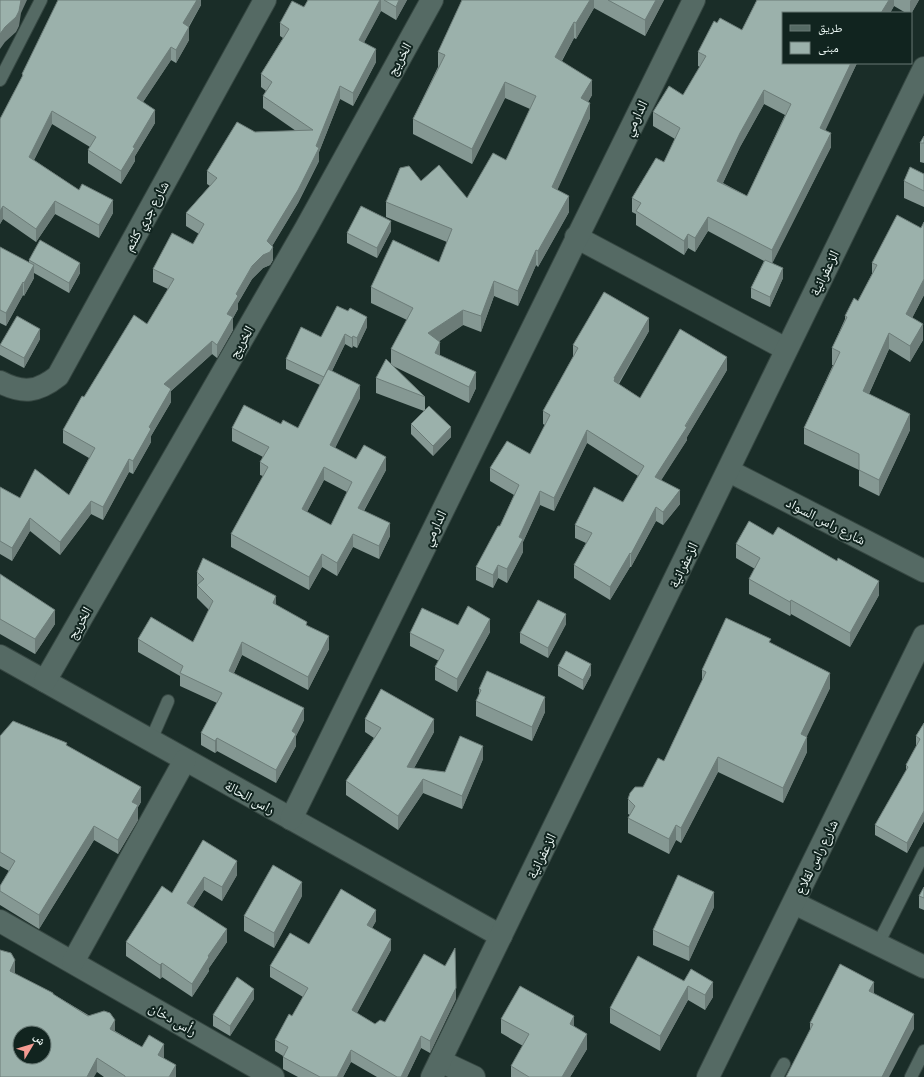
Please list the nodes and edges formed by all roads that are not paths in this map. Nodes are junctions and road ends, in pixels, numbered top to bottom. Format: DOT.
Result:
graph roads {
  1 [pos="41,0"];
  2 [pos="265,0"];
  3 [pos="432,0"];
  4 [pos="694,0"];
  5 [pos="924,68"];
  6 [pos="0,80"];
  7 [pos="576,237"];
  8 [pos="786,349"];
  9 [pos="0,382"];
  10 [pos="729,471"];
  11 [pos="924,571"];
  12 [pos="924,636"];
  13 [pos="0,656"];
  14 [pos="45,681"];
  15 [pos="168,701"];
  16 [pos="151,740"];
  17 [pos="185,760"];
  18 [pos="291,819"];
  19 [pos="924,853"];
  20 [pos="794,902"];
  21 [pos="0,921"];
  22 [pos="501,936"];
  23 [pos="878,944"];
  24 [pos="73,962"];
  25 [pos="924,967"];
  26 [pos="924,1051"];
  27 [pos="784,1064"];
  28 [pos="436,1069"];
  29 [pos="274,1077"];
  30 [pos="474,1077"];
  31 [pos="708,1077"];
  32 [pos="777,1077"];
  33 [pos="911,1077"];
  1 -- 6 [label="lane"];
  2 -- 9 [label="street, شارع جري كلثم"];
  3 -- 14 [label="street, الخريج"];
  4 -- 7 [label="street, الدارمي"];
  5 -- 8 [label="street, الزعفرانية"];
  7 -- 8 [label="street"];
  7 -- 18 [label="street, الدارمي"];
  8 -- 10 [label="street, الزعفرانية"];
  10 -- 11 [label="street, شارع راس السواد"];
  10 -- 22 [label="street, الزعفرانية"];
  12 -- 20 [label="street, شارع راس لقلاع"];
  13 -- 14 [label="street, راس الحالة"];
  14 -- 16 [label="street, راس الحالة"];
  15 -- 16 [label="lane"];
  16 -- 17 [label="street, راس الحالة"];
  17 -- 18 [label="street, راس الحالة"];
  17 -- 24 [label="street"];
  18 -- 22 [label="street, راس الحالة"];
  19 -- 23 [label="lane"];
  20 -- 23 [label="street"];
  20 -- 31 [label="street, شارع راس لقلاع"];
  21 -- 24 [label="street, رأس دخان"];
  22 -- 28 [label="street, الزعفرانية"];
  23 -- 25 [label="street"];
  24 -- 29 [label="street, رأس دخان"];
  26 -- 33 [label="lane"];
  27 -- 32 [label="lane"];
  28 -- 30 [label="street, الزعفرانية"];
}
